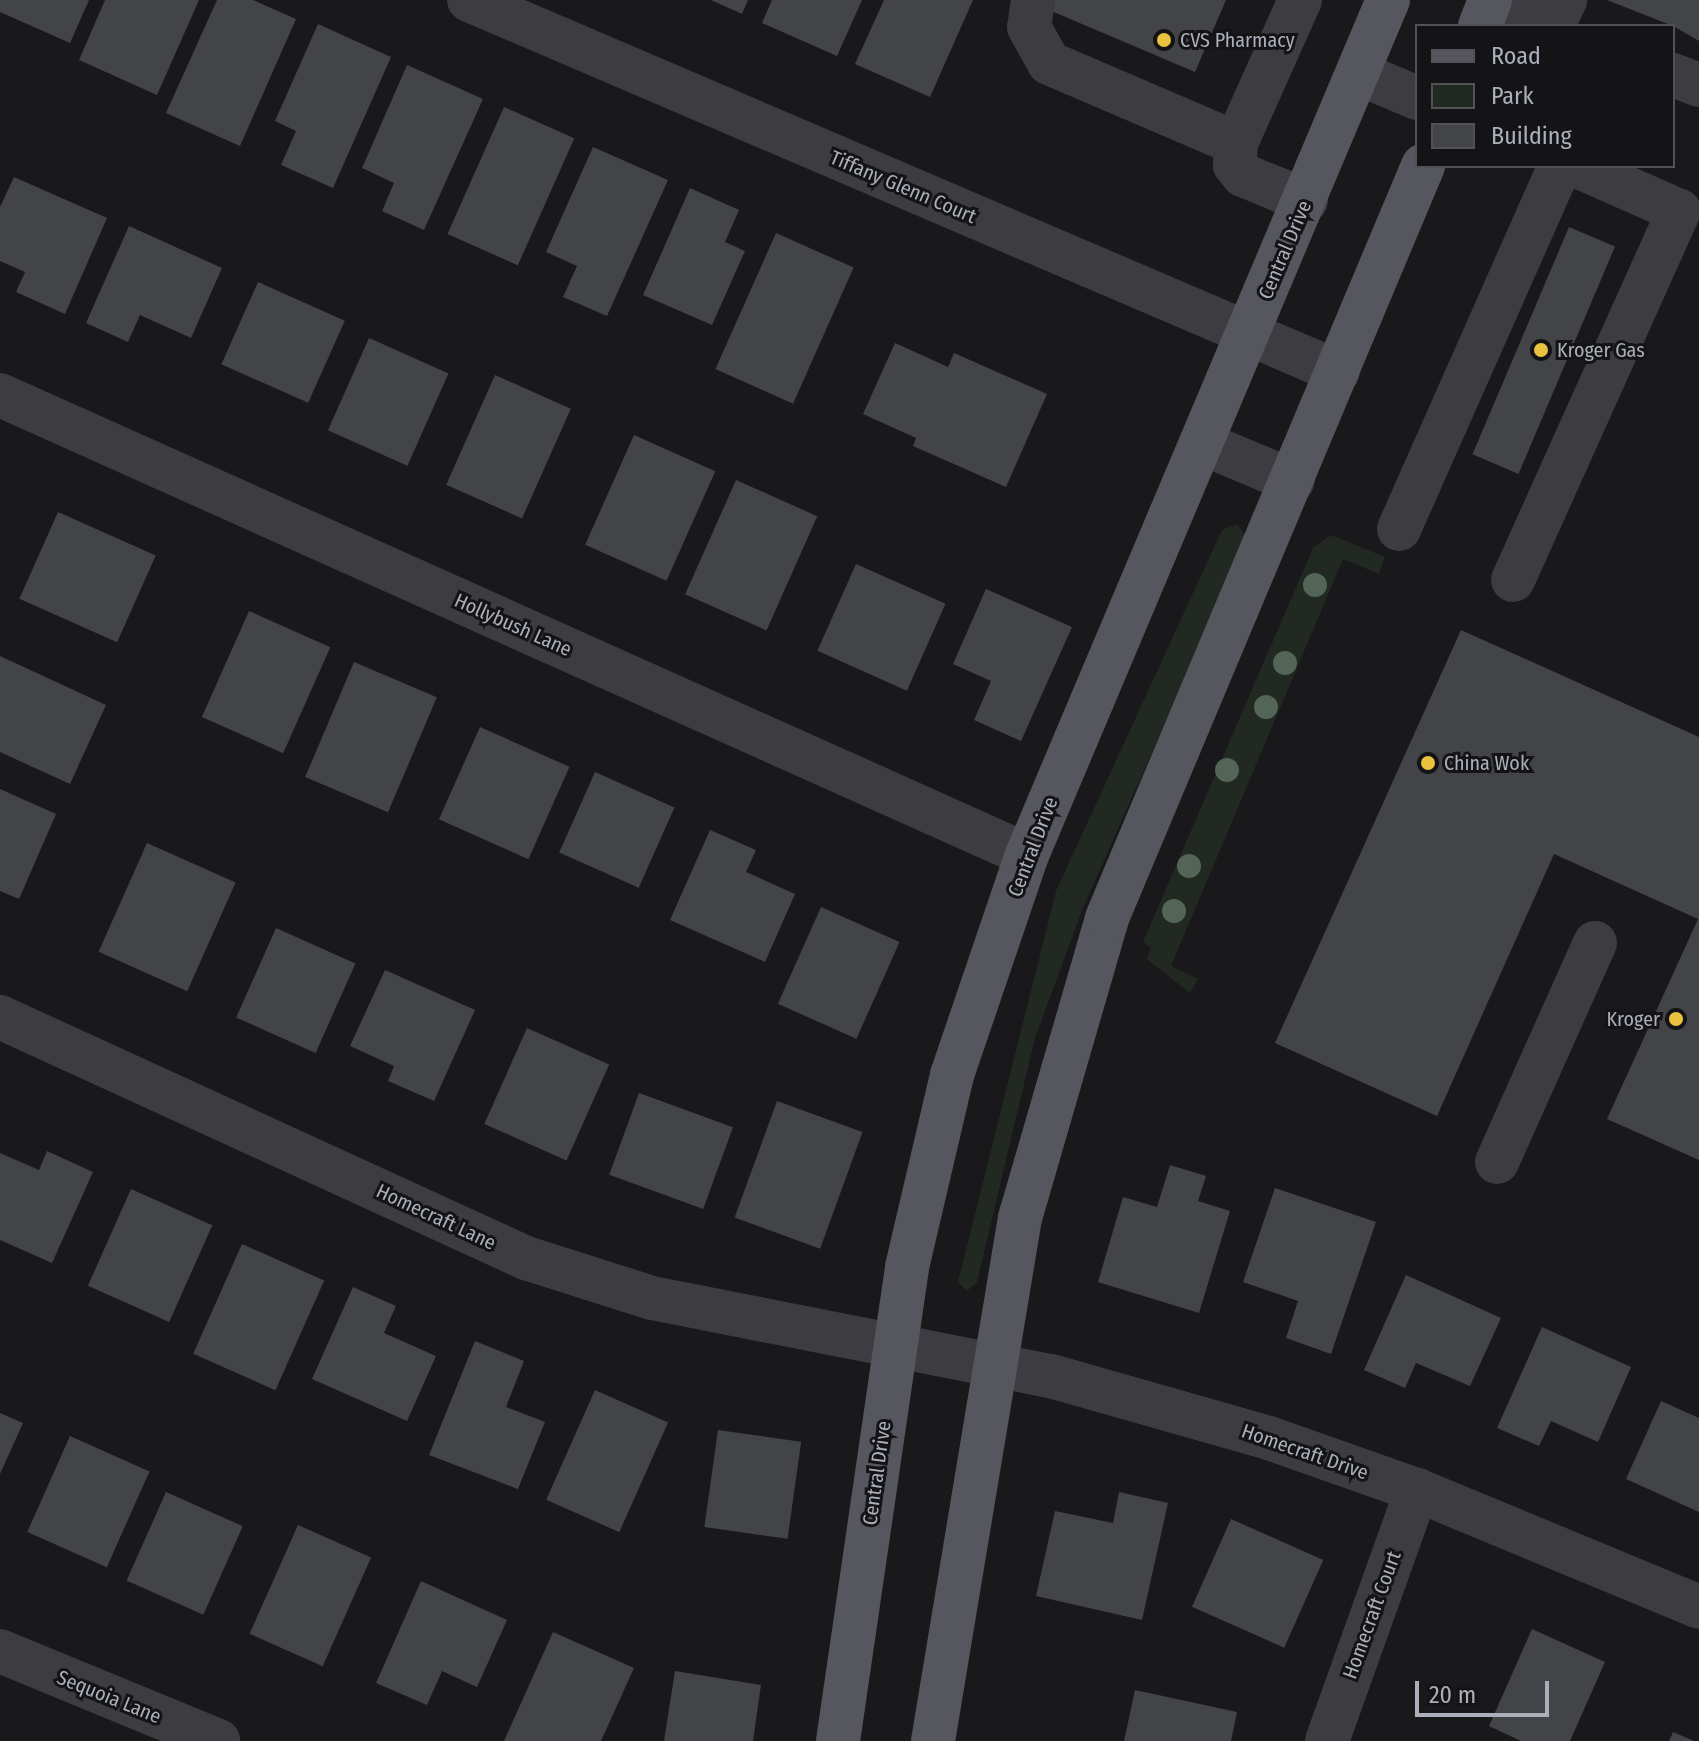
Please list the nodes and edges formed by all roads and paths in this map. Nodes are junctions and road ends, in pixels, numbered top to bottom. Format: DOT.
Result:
graph roads {
  1 [pos="469,0"];
  2 [pos="1033,0"];
  3 [pos="1300,0"];
  4 [pos="1388,0"];
  5 [pos="1490,0"];
  6 [pos="1565,0"];
  7 [pos="1481,24"];
  8 [pos="1549,24"];
  9 [pos="1555,24"];
  10 [pos="1358,73"];
  11 [pos="1675,76"];
  12 [pos="1699,85"];
  13 [pos="1415,97"];
  14 [pos="1236,143"];
  15 [pos="1422,168"];
  16 [pos="1559,168"];
  17 [pos="1582,168"];
  18 [pos="1306,201"];
  19 [pos="1250,337"];
  20 [pos="1338,372"];
  21 [pos="0,395"];
  22 [pos="1204,444"];
  23 [pos="1293,481"];
  24 [pos="1399,529"];
  25 [pos="1513,580"];
  26 [pos="1027,855"];
  27 [pos="1595,943"];
  28 [pos="0,1017"];
  29 [pos="1497,1162"];
  30 [pos="896,1344"];
  31 [pos="995,1365"];
  32 [pos="1417,1490"];
  33 [pos="1699,1607"];
  34 [pos="0,1651"];
  35 [pos="218,1741"];
  36 [pos="838,1741"];
  37 [pos="933,1741"];
  38 [pos="1327,1741"];
  1 -- 19 [label="street, Tiffany Glenn Court"];
  2 -- 14 [label="street"];
  3 -- 14 [label="street"];
  4 -- 10 [label="main road, Central Drive"];
  5 -- 7 [label="main road"];
  5 -- 8 [label="street"];
  6 -- 9 [label="street"];
  10 -- 13 [label="street"];
  10 -- 18 [label="main road, Central Drive"];
  11 -- 12 [label="street"];
  14 -- 18 [label="street"];
  15 -- 20 [label="main road"];
  16 -- 24 [label="street"];
  17 -- 25 [label="street"];
  18 -- 19 [label="main road, Central Drive"];
  19 -- 20 [label="street, Tiffany Glenn Court"];
  19 -- 22 [label="main road, Central Drive"];
  20 -- 23 [label="main road"];
  21 -- 26 [label="street, Hollybush Lane"];
  22 -- 23 [label="street"];
  22 -- 26 [label="main road, Central Drive"];
  23 -- 31 [label="main road"];
  26 -- 30 [label="main road, Central Drive"];
  27 -- 29 [label="street"];
  28 -- 30 [label="street, Homecraft Lane"];
  30 -- 31 [label="street, Homecraft Drive"];
  30 -- 36 [label="main road, Central Drive"];
  31 -- 32 [label="street, Homecraft Drive"];
  31 -- 37 [label="main road"];
  32 -- 33 [label="street, Homecraft Drive"];
  32 -- 38 [label="street, Homecraft Court"];
  34 -- 35 [label="street, Sequoia Lane"];
}
